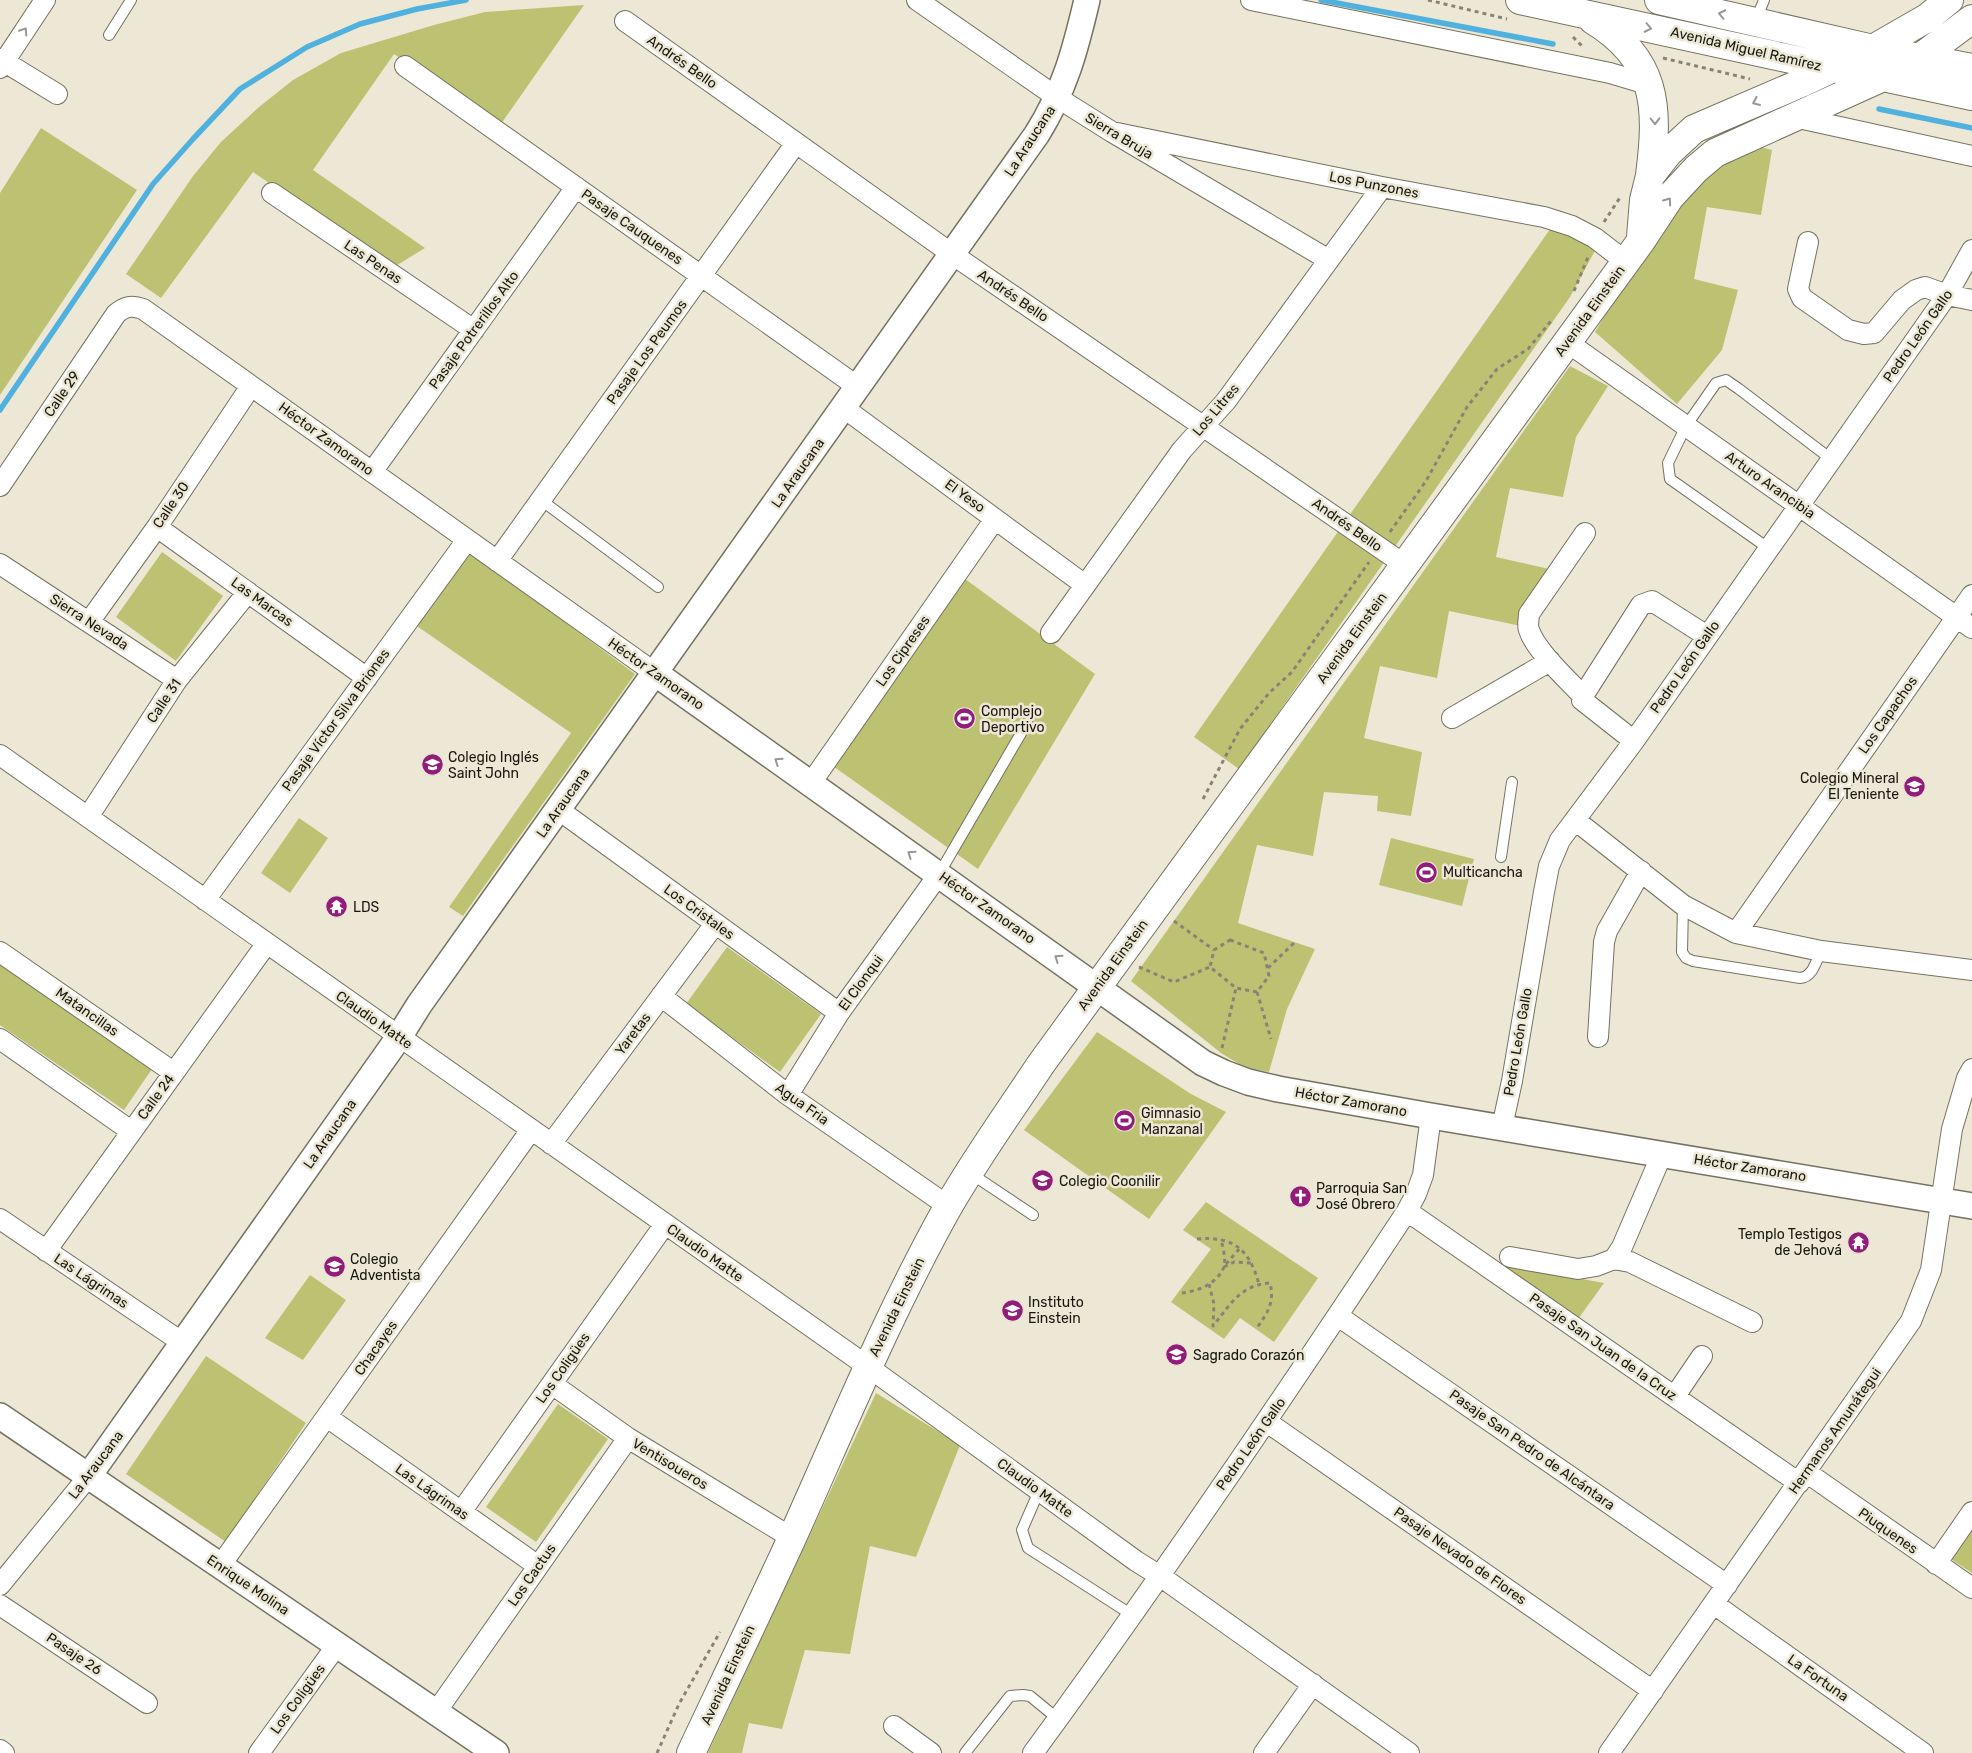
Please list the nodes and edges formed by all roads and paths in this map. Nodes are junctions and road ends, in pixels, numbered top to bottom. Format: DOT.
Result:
graph roads {
  1 [pos="45,0"];
  2 [pos="131,0"];
  3 [pos="917,0"];
  4 [pos="1087,0"];
  5 [pos="1251,0"];
  6 [pos="1520,0"];
  7 [pos="1659,0"];
  8 [pos="1950,0"];
  9 [pos="1760,11"];
  10 [pos="1583,14"];
  11 [pos="1972,19"];
  12 [pos="625,21"];
  13 [pos="109,35"];
  14 [pos="1873,48"];
  15 [pos="1921,57"];
  16 [pos="1,62"];
  17 [pos="405,66"];
  18 [pos="1832,68"];
  19 [pos="1972,68"];
  20 [pos="1883,77"];
  21 [pos="1650,85"];
  22 [pos="56,94"];
  23 [pos="1972,96"];
  24 [pos="1058,98"];
  25 [pos="1794,117"];
  26 [pos="1112,132"];
  27 [pos="796,143"];
  28 [pos="1972,156"];
  29 [pos="1650,176"];
  30 [pos="1382,187"];
  31 [pos="576,188"];
  32 [pos="272,193"];
  33 [pos="1808,242"];
  34 [pos="1972,250"];
  35 [pos="1633,252"];
  36 [pos="952,254"];
  37 [pos="1328,260"];
  38 [pos="701,276"];
  39 [pos="1947,295"];
  40 [pos="1972,300"];
  41 [pos="129,306"];
  42 [pos="474,330"];
  43 [pos="1567,342"];
  44 [pos="251,386"];
  45 [pos="858,387"];
  46 [pos="844,408"];
  47 [pos="1204,426"];
  48 [pos="1686,426"];
  49 [pos="1831,459"];
  50 [pos="372,472"];
  51 [pos="0,486"];
  52 [pos="541,500"];
  53 [pos="1798,506"];
  54 [pos="995,519"];
  55 [pos="157,527"];
  56 [pos="1585,533"];
  57 [pos="467,540"];
  58 [pos="1768,548"];
  59 [pos="496,561"];
  60 [pos="0,564"];
  61 [pos="1405,565"];
  62 [pos="1086,585"];
  63 [pos="658,587"];
  64 [pos="248,592"];
  65 [pos="1972,595"];
  66 [pos="89,622"];
  67 [pos="1964,623"];
  68 [pos="1051,633"];
  69 [pos="1707,636"];
  70 [pos="1550,661"];
  71 [pos="655,673"];
  72 [pos="367,678"];
  73 [pos="177,680"];
  74 [pos="1583,696"];
  75 [pos="1452,718"];
  76 [pos="1027,723"];
  77 [pos="1634,740"];
  78 [pos="0,755"];
  79 [pos="1512,782"];
  80 [pos="810,783"];
  81 [pos="559,810"];
  82 [pos="88,817"];
  83 [pos="1575,820"];
  84 [pos="1501,857"];
  85 [pos="1641,871"];
  86 [pos="939,874"];
  87 [pos="206,900"];
  88 [pos="1683,905"];
  89 [pos="1155,908"];
  90 [pos="715,924"];
  91 [pos="1736,933"];
  92 [pos="1295,942"];
  93 [pos="267,943"];
  94 [pos="1214,950"];
  95 [pos="1820,951"];
  96 [pos="0,952"];
  97 [pos="1118,958"];
  98 [pos="1210,967"];
  99 [pos="1268,968"];
  100 [pos="1972,970"];
  101 [pos="1098,986"];
  102 [pos="1236,988"];
  103 [pos="1257,992"];
  104 [pos="660,996"];
  105 [pos="839,1014"];
  106 [pos="399,1036"];
  107 [pos="1598,1036"];
  108 [pos="0,1039"];
  109 [pos="1271,1039"];
  110 [pos="1972,1069"];
  111 [pos="173,1072"];
  112 [pos="1224,1073"];
  113 [pos="788,1095"];
  114 [pos="1431,1116"];
  115 [pos="1502,1127"];
  116 [pos="531,1130"];
  117 [pos="131,1131"];
  118 [pos="551,1144"];
  119 [pos="1662,1154"];
  120 [pos="969,1173"];
  121 [pos="1940,1200"];
  122 [pos="948,1206"];
  123 [pos="1972,1206"];
  124 [pos="1407,1211"];
  125 [pos="1033,1215"];
  126 [pos="0,1219"];
  127 [pos="665,1224"];
  128 [pos="1197,1239"];
  129 [pos="1221,1239"];
  130 [pos="1240,1248"];
  131 [pos="46,1251"];
  132 [pos="1510,1257"];
  133 [pos="1614,1259"];
  134 [pos="1252,1263"];
  135 [pos="1224,1267"];
  136 [pos="1209,1284"];
  137 [pos="1259,1284"];
  138 [pos="1182,1293"];
  139 [pos="1338,1316"];
  140 [pos="1752,1322"];
  141 [pos="1256,1329"];
  142 [pos="182,1343"];
  143 [pos="1702,1356"];
  144 [pos="868,1366"];
  145 [pos="552,1384"];
  146 [pos="1675,1396"];
  147 [pos="0,1416"];
  148 [pos="327,1417"];
  149 [pos="1267,1422"];
  150 [pos="628,1438"];
  151 [pos="88,1477"];
  152 [pos="1802,1478"];
  153 [pos="1039,1491"];
  154 [pos="461,1512"];
  155 [pos="1972,1512"];
  156 [pos="792,1538"];
  157 [pos="1936,1564"];
  158 [pos="220,1566"];
  159 [pos="538,1566"];
  160 [pos="1160,1576"];
  161 [pos="0,1585"];
  162 [pos="1727,1585"];
  163 [pos="1972,1588"];
  164 [pos="1714,1604"];
  165 [pos="0,1605"];
  166 [pos="1132,1615"];
  167 [pos="337,1645"];
  168 [pos="1313,1684"];
  169 [pos="1653,1691"];
  170 [pos="147,1703"];
  171 [pos="436,1712"];
  172 [pos="1058,1719"];
  173 [pos="894,1726"];
  174 [pos="0,1750"];
  175 [pos="4,1753"];
  176 [pos="259,1753"];
  177 [pos="496,1753"];
  178 [pos="691,1753"];
  179 [pos="931,1753"];
  180 [pos="966,1753"];
  181 [pos="1033,1753"];
  182 [pos="1264,1753"];
  183 [pos="1409,1753"];
  184 [pos="1609,1753"];
  185 [pos="1923,1753"];
  16 -- 1 [label="street, one-way"];
  2 -- 13 [label="lane"];
  3 -- 24 [label="street, Sierra Bruja"];
  4 -- 24 [label="street, La Araucana"];
  5 -- 21 [label="street"];
  6 -- 10 [label="main road, Avenida Miguel Ramírez"];
  9 -- 7 [label="main road, Avenida Miguel Ramírez, one-way"];
  8 -- 14 [label="main road"];
  9 -- 14 [label="main road, Avenida Miguel Ramírez"];
  10 -- 18 [label="main road, Avenida Miguel Ramírez, one-way"];
  10 -- 21 [label="main road"];
  11 -- 15 [label="main road, Avenida Einstein"];
  12 -- 27 [label="street, Andrés Bello"];
  14 -- 15 [label="main road, Avenida Miguel Ramírez"];
  14 -- 18 [label="main road"];
  15 -- 19 [label="main road, Avenida Miguel Ramírez"];
  15 -- 20 [label="main road, Avenida Einstein"];
  16 -- 22 [label="street"];
  17 -- 31 [label="street, Pasaje Cauquenes"];
  18 -- 20 [label="main road, Avenida Miguel Ramírez"];
  18 -- 29 [label="main road, one-way"];
  20 -- 23 [label="main road, Avenida Miguel Ramírez"];
  20 -- 25 [label="main road, Avenida Einstein"];
  21 -- 29 [label="main road, one-way"];
  24 -- 26 [label="street, Sierra Bruja"];
  24 -- 36 [label="street, La Araucana"];
  25 -- 28 [label="street"];
  35 -- 25 [label="main road, Avenida Einstein, one-way"];
  26 -- 30 [label="street, Los Punzones"];
  26 -- 37 [label="street, Sierra Bruja"];
  27 -- 36 [label="street, Andrés Bello"];
  27 -- 38 [label="street, Pasaje Los Peumos"];
  29 -- 35 [label="main road"];
  30 -- 35 [label="street, Los Punzones"];
  30 -- 37 [label="street, Los Litres"];
  31 -- 38 [label="street, Pasaje Cauquenes"];
  31 -- 42 [label="street, Pasaje Potrerillos Alto"];
  32 -- 42 [label="street, Las Penas"];
  33 -- 39 [label="street"];
  34 -- 39 [label="street, Pedro León Gallo"];
  35 -- 43 [label="main road, Avenida Einstein"];
  36 -- 45 [label="street, La Araucana"];
  36 -- 47 [label="street, Andrés Bello"];
  37 -- 47 [label="street, Los Litres"];
  38 -- 45 [label="street, Pasaje Cauquenes"];
  38 -- 52 [label="street, Pasaje Los Peumos"];
  39 -- 40 [label="street"];
  39 -- 49 [label="street, Pedro León Gallo"];
  41 -- 44 [label="street, Héctor Zamorano"];
  41 -- 51 [label="street, Calle 29"];
  42 -- 50 [label="street, Pasaje Potrerillos Alto"];
  43 -- 48 [label="street, Arturo Arancibia"];
  43 -- 61 [label="main road, Avenida Einstein"];
  44 -- 50 [label="street, Héctor Zamorano"];
  44 -- 55 [label="street, Calle 30"];
  45 -- 46 [label="street, La Araucana"];
  46 -- 54 [label="street, El Yeso"];
  46 -- 71 [label="street, La Araucana"];
  47 -- 61 [label="street, Andrés Bello"];
  47 -- 62 [label="street, Los Litres"];
  48 -- 49 [label="lane"];
  48 -- 53 [label="street, Arturo Arancibia"];
  48 -- 58 [label="lane"];
  49 -- 53 [label="street, Pedro León Gallo"];
  50 -- 57 [label="street, Héctor Zamorano"];
  52 -- 59 [label="street, Pasaje Los Peumos"];
  52 -- 63 [label="lane"];
  53 -- 58 [label="street, Pedro León Gallo"];
  53 -- 67 [label="street, Arturo Arancibia"];
  54 -- 62 [label="street, El Yeso"];
  54 -- 80 [label="street, Los Cipreses"];
  55 -- 64 [label="street, Las Marcas"];
  55 -- 66 [label="street, Calle 30"];
  56 -- 70 [label="street"];
  57 -- 59 [label="street, Héctor Zamorano"];
  57 -- 72 [label="street, Pasaje Víctor Silva Briones"];
  58 -- 69 [label="street, Pedro León Gallo"];
  59 -- 71 [label="street, Héctor Zamorano"];
  60 -- 66 [label="street, Sierra Nevada"];
  61 -- 89 [label="main road, Avenida Einstein"];
  62 -- 68 [label="street, Los Litres"];
  64 -- 72 [label="street, Las Marcas"];
  64 -- 73 [label="street, Calle 31"];
  65 -- 67 [label="street, Los Capachos"];
  66 -- 73 [label="street, Sierra Nevada"];
  67 -- 91 [label="street, Los Capachos"];
  69 -- 74 [label="street"];
  69 -- 77 [label="street, Pedro León Gallo"];
  70 -- 74 [label="street"];
  70 -- 75 [label="street"];
  80 -- 71 [label="street, Héctor Zamorano, one-way"];
  71 -- 81 [label="street, La Araucana"];
  72 -- 87 [label="street, Pasaje Víctor Silva Briones"];
  73 -- 82 [label="street, Calle 31"];
  74 -- 77 [label="street"];
  76 -- 86 [label="lane"];
  77 -- 83 [label="street, Pedro León Gallo"];
  78 -- 82 [label="street, Claudio Matte"];
  79 -- 84 [label="lane"];
  86 -- 80 [label="street, Héctor Zamorano, one-way"];
  81 -- 90 [label="street, Los Cristales"];
  81 -- 106 [label="street, La Araucana"];
  82 -- 87 [label="street, Claudio Matte"];
  83 -- 85 [label="street"];
  83 -- 115 [label="street, Pedro León Gallo"];
  85 -- 88 [label="street"];
  85 -- 107 [label="street"];
  101 -- 86 [label="street, Héctor Zamorano, one-way"];
  86 -- 105 [label="street, El Clonqui"];
  87 -- 93 [label="street, Claudio Matte"];
  88 -- 91 [label="street"];
  88 -- 95 [label="lane"];
  89 -- 94 [label="path"];
  89 -- 97 [label="main road, Avenida Einstein"];
  90 -- 104 [label="street, Yaretas"];
  90 -- 105 [label="street, Los Cristales"];
  91 -- 95 [label="street"];
  92 -- 99 [label="path"];
  93 -- 106 [label="street, Claudio Matte"];
  93 -- 111 [label="street, Calle 24"];
  94 -- 98 [label="path"];
  94 -- 99 [label="path"];
  95 -- 100 [label="street"];
  96 -- 111 [label="street, Matancillas"];
  97 -- 98 [label="path"];
  97 -- 101 [label="main road, Avenida Einstein"];
  98 -- 102 [label="path"];
  99 -- 103 [label="path"];
  101 -- 112 [label="street, Héctor Zamorano"];
  101 -- 120 [label="main road, Avenida Einstein"];
  102 -- 103 [label="path"];
  102 -- 112 [label="path"];
  103 -- 109 [label="path"];
  104 -- 113 [label="street, Agua Fria"];
  104 -- 118 [label="street, Yaretas"];
  105 -- 113 [label="street, El Clonqui"];
  106 -- 116 [label="street, Claudio Matte"];
  106 -- 142 [label="street, La Araucana"];
  108 -- 117 [label="street"];
  110 -- 121 [label="street, Hermanos Amunátegui"];
  111 -- 117 [label="street, Calle 24"];
  112 -- 114 [label="street, Héctor Zamorano"];
  113 -- 122 [label="street, Agua Fria"];
  114 -- 115 [label="street, Héctor Zamorano"];
  114 -- 124 [label="street, Pedro León Gallo"];
  115 -- 119 [label="street, Héctor Zamorano"];
  116 -- 118 [label="street, Claudio Matte"];
  116 -- 148 [label="street, Chacayes"];
  117 -- 131 [label="street, Calle 24"];
  118 -- 127 [label="street, Claudio Matte"];
  119 -- 121 [label="street, Héctor Zamorano"];
  119 -- 133 [label="street"];
  120 -- 122 [label="main road, Avenida Einstein"];
  120 -- 125 [label="lane"];
  121 -- 123 [label="street, Héctor Zamorano"];
  121 -- 152 [label="street, Hermanos Amunátegui"];
  122 -- 144 [label="main road, Avenida Einstein"];
  124 -- 139 [label="street, Pedro León Gallo"];
  124 -- 146 [label="street, Pasaje San Juan de la Cruz"];
  126 -- 131 [label="street, Las Lágrimas"];
  127 -- 144 [label="street, Claudio Matte"];
  127 -- 145 [label="street, Los Coligües"];
  128 -- 129 [label="path"];
  129 -- 130 [label="path"];
  129 -- 135 [label="path"];
  130 -- 134 [label="path"];
  130 -- 135 [label="path"];
  131 -- 142 [label="street, Las Lágrimas"];
  132 -- 133 [label="street"];
  133 -- 140 [label="street"];
  134 -- 135 [label="path"];
  134 -- 137 [label="path"];
  135 -- 136 [label="path"];
  136 -- 137 [label="path"];
  136 -- 138 [label="path"];
  137 -- 141 [label="path"];
  139 -- 149 [label="street, Pedro León Gallo"];
  139 -- 162 [label="street, Pasaje San Pedro de Alcántara"];
  142 -- 151 [label="street, La Araucana"];
  143 -- 146 [label="street"];
  144 -- 153 [label="street, Claudio Matte"];
  144 -- 156 [label="main road, Avenida Einstein"];
  145 -- 150 [label="street, Ventisoueros"];
  145 -- 154 [label="street, Los Coligües"];
  146 -- 152 [label="street, Pasaje San Juan de la Cruz"];
  147 -- 151 [label="street, Enrique Molina"];
  148 -- 154 [label="street, Las Lágrimas"];
  148 -- 158 [label="street, Chacayes"];
  149 -- 160 [label="street, Pedro León Gallo"];
  149 -- 169 [label="street, Pasaje Nevado de Flores"];
  150 -- 156 [label="street, Ventisoueros"];
  150 -- 159 [label="street, Los Cactus"];
  151 -- 158 [label="street, Enrique Molina"];
  151 -- 161 [label="street, La Araucana"];
  152 -- 157 [label="street, Piuquenes"];
  152 -- 162 [label="street, Hermanos Amunátegui"];
  153 -- 160 [label="street, Claudio Matte"];
  153 -- 166 [label="lane"];
  154 -- 159 [label="street, Las Lágrimas"];
  155 -- 157 [label="street"];
  156 -- 178 [label="main road, Avenida Einstein"];
  157 -- 163 [label="street, Piuquenes"];
  158 -- 167 [label="street, Enrique Molina"];
  159 -- 171 [label="street, Los Cactus"];
  160 -- 166 [label="street, Pedro León Gallo"];
  160 -- 168 [label="street, Claudio Matte"];
  162 -- 164 [label="street, Hermanos Amunátegui"];
  164 -- 169 [label="street, Hermanos Amunátegui"];
  164 -- 185 [label="street, La Fortuna"];
  165 -- 170 [label="street, Pasaje 26"];
  166 -- 172 [label="street, Pedro León Gallo"];
  167 -- 171 [label="street, Enrique Molina"];
  167 -- 176 [label="street, Los Coligües"];
  168 -- 182 [label="street"];
  168 -- 183 [label="street, Claudio Matte"];
  169 -- 184 [label="street, Hermanos Amunátegui"];
  171 -- 177 [label="street, Enrique Molina"];
  172 -- 180 [label="lane"];
  172 -- 181 [label="street, Pedro León Gallo"];
  173 -- 179 [label="street"];
  174 -- 175 [label="street"];
}
